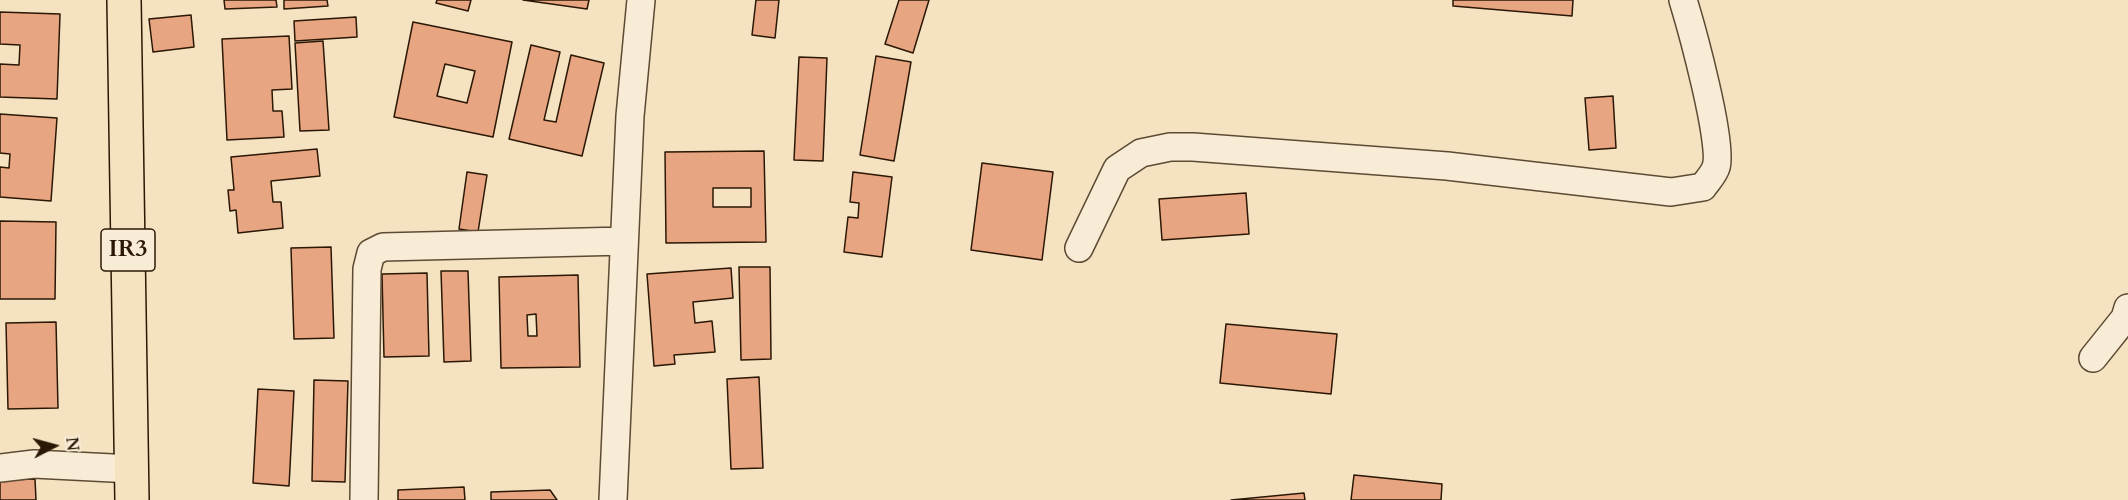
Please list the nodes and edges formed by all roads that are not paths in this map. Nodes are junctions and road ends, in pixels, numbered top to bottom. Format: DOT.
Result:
graph roads {
  1 [pos="124,0"];
  2 [pos="641,0"];
  3 [pos="1683,0"];
  4 [pos="624,241"];
  5 [pos="1079,248"];
  6 [pos="2128,308"];
  7 [pos="2093,358"];
  8 [pos="0,468"];
  9 [pos="132,484"];
  10 [pos="364,500"];
  11 [pos="614,500"];
  1 -- 9 [label="main road, IR3"];
  2 -- 4 [label="street"];
  3 -- 5 [label="street"];
  4 -- 10 [label="street"];
  4 -- 11 [label="street"];
  6 -- 7 [label="street"];
  8 -- 9 [label="street"];
}
